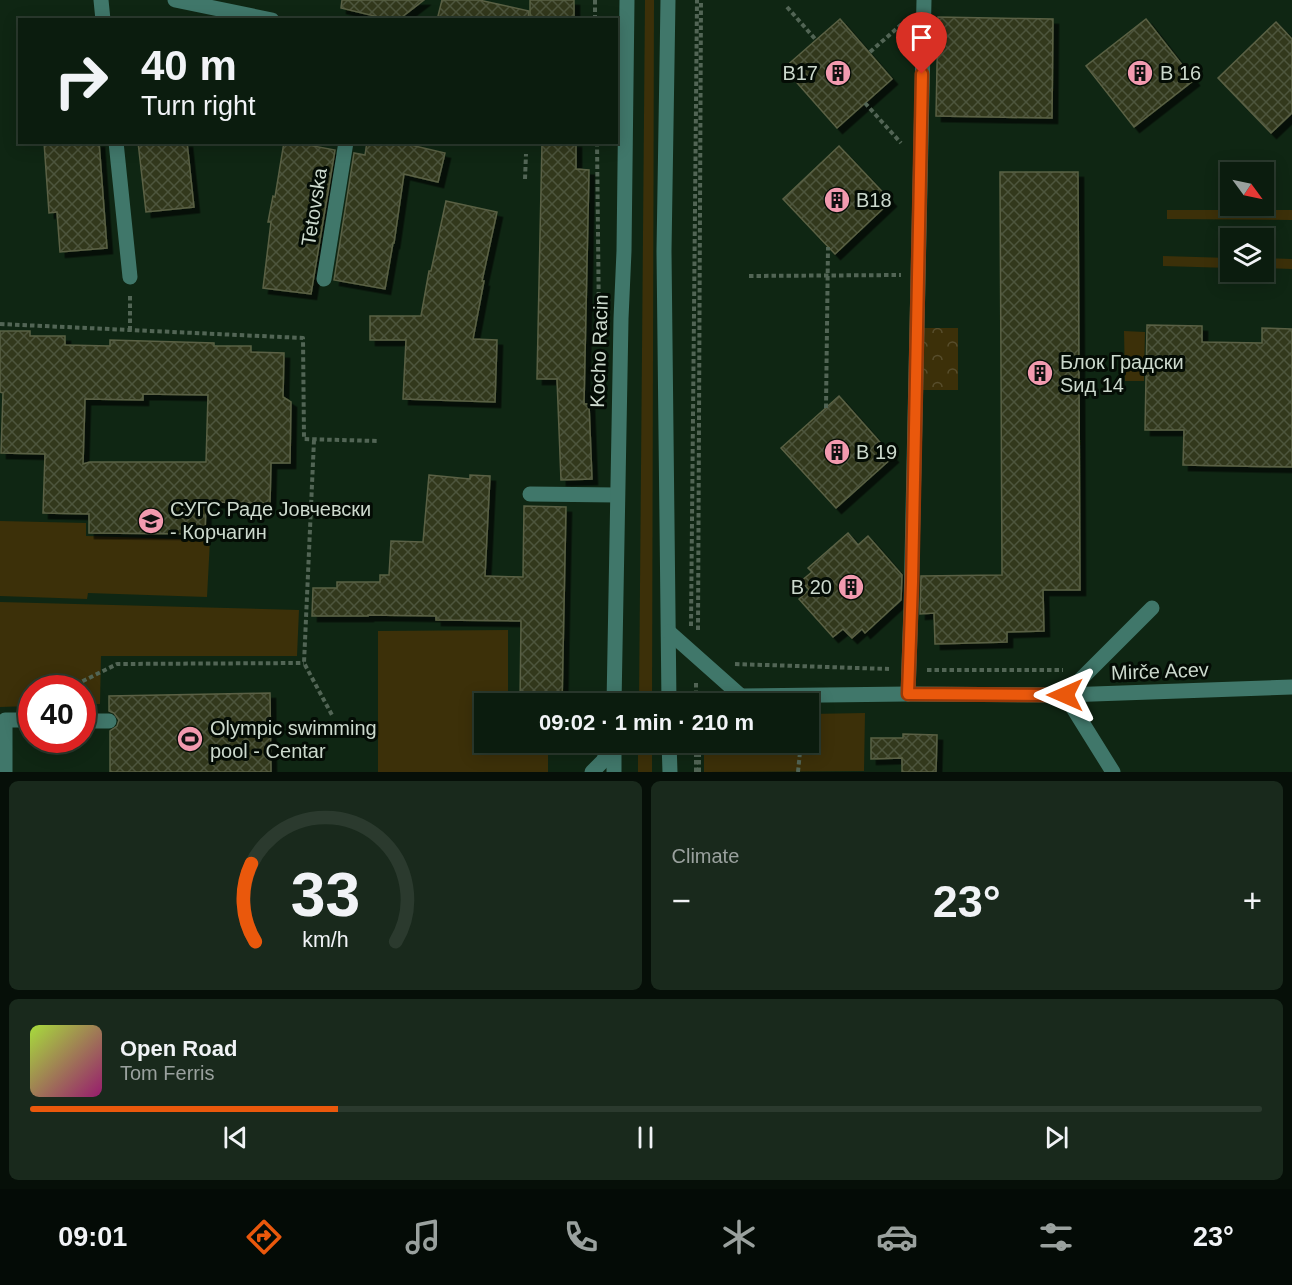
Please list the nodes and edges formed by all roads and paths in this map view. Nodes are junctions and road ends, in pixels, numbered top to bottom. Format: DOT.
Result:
graph roads {
  1 [pos="101,0"];
  2 [pos="174,0"];
  3 [pos="595,0"];
  4 [pos="627,0"];
  5 [pos="668,0"];
  6 [pos="699,0"];
  7 [pos="924,3"];
  8 [pos="787,7"];
  9 [pos="103,18"];
  10 [pos="262,18"];
  11 [pos="595,18"];
  12 [pos="816,40"];
  13 [pos="870,52"];
  14 [pos="621,95"];
  15 [pos="865,103"];
  16 [pos="116,144"];
  17 [pos="346,144"];
  18 [pos="526,154"];
  19 [pos="920,165"];
  20 [pos="525,179"];
  21 [pos="828,247"];
  22 [pos="918,275"];
  23 [pos="749,276"];
  24 [pos="828,276"];
  25 [pos="130,277"];
  26 [pos="324,279"];
  27 [pos="130,301"];
  28 [pos="0,324"];
  29 [pos="130,331"];
  30 [pos="826,408"];
  31 [pos="314,440"];
  32 [pos="378,441"];
  33 [pos="530,494"];
  34 [pos="617,495"];
  35 [pos="1152,608"];
  36 [pos="669,632"];
  37 [pos="696,656"];
  38 [pos="304,663"];
  39 [pos="734,664"];
  40 [pos="909,669"];
  41 [pos="1091,670"];
  42 [pos="1162,670"];
  43 [pos="95,675"];
  44 [pos="1292,687"];
  45 [pos="614,693"];
  46 [pos="669,693"];
  47 [pos="696,693"];
  48 [pos="729,693"];
  49 [pos="908,694"];
  50 [pos="1065,695"];
  51 [pos="819,697"];
  52 [pos="333,717"];
  53 [pos="18,720"];
  54 [pos="96,721"];
  55 [pos="110,721"];
  56 [pos="608,753"];
  57 [pos="614,753"];
  58 [pos="669,753"];
  59 [pos="698,753"];
  60 [pos="800,753"];
  61 [pos="5,772"];
  62 [pos="592,772"];
  63 [pos="614,772"];
  64 [pos="670,772"];
  65 [pos="697,772"];
  66 [pos="798,772"];
  67 [pos="1113,772"];
  1 -- 9 [label="street"];
  2 -- 10 [label="street"];
  3 -- 11 [label="path"];
  4 -- 14 [label="street, Kocho Racin"];
  5 -- 36 [label="street"];
  6 -- 37 [label="path"];
  7 -- 13 [label="path"];
  7 -- 19 [label="street"];
  8 -- 12 [label="path"];
  14 -- 34 [label="street, Kocho Racin"];
  15 -- 19 [label="path"];
  16 -- 25 [label="street"];
  17 -- 26 [label="street, Tetovska"];
  18 -- 20 [label="path"];
  19 -- 22 [label="street"];
  21 -- 24 [label="path"];
  22 -- 24 [label="path"];
  22 -- 40 [label="street"];
  23 -- 24 [label="path"];
  24 -- 30 [label="path"];
  27 -- 29 [label="path"];
  28 -- 29 [label="path"];
  29 -- 31 [label="path"];
  31 -- 32 [label="path"];
  31 -- 38 [label="path"];
  33 -- 34 [label="street"];
  34 -- 45 [label="street, Kocho Racin"];
  35 -- 41 [label="street"];
  36 -- 37 [label="street, Mirče Acev"];
  36 -- 46 [label="street"];
  37 -- 47 [label="path"];
  37 -- 48 [label="street, Mirče Acev"];
  38 -- 43 [label="path"];
  38 -- 52 [label="path"];
  39 -- 40 [label="path"];
  40 -- 41 [label="path"];
  40 -- 49 [label="street"];
  41 -- 42 [label="path"];
  41 -- 50 [label="street"];
  44 -- 50 [label="street, Mirče Acev"];
  49 -- 50 [label="street, Mirče Acev"];
  49 -- 51 [label="street, Mirče Acev"];
  50 -- 67 [label="street"];
  53 -- 61 [label="street"];
  54 -- 55 [label="street"];
  56 -- 62 [label="street"];
  57 -- 63 [label="street"];
  58 -- 64 [label="street"];
  59 -- 65 [label="path"];
  60 -- 66 [label="path"];
}
